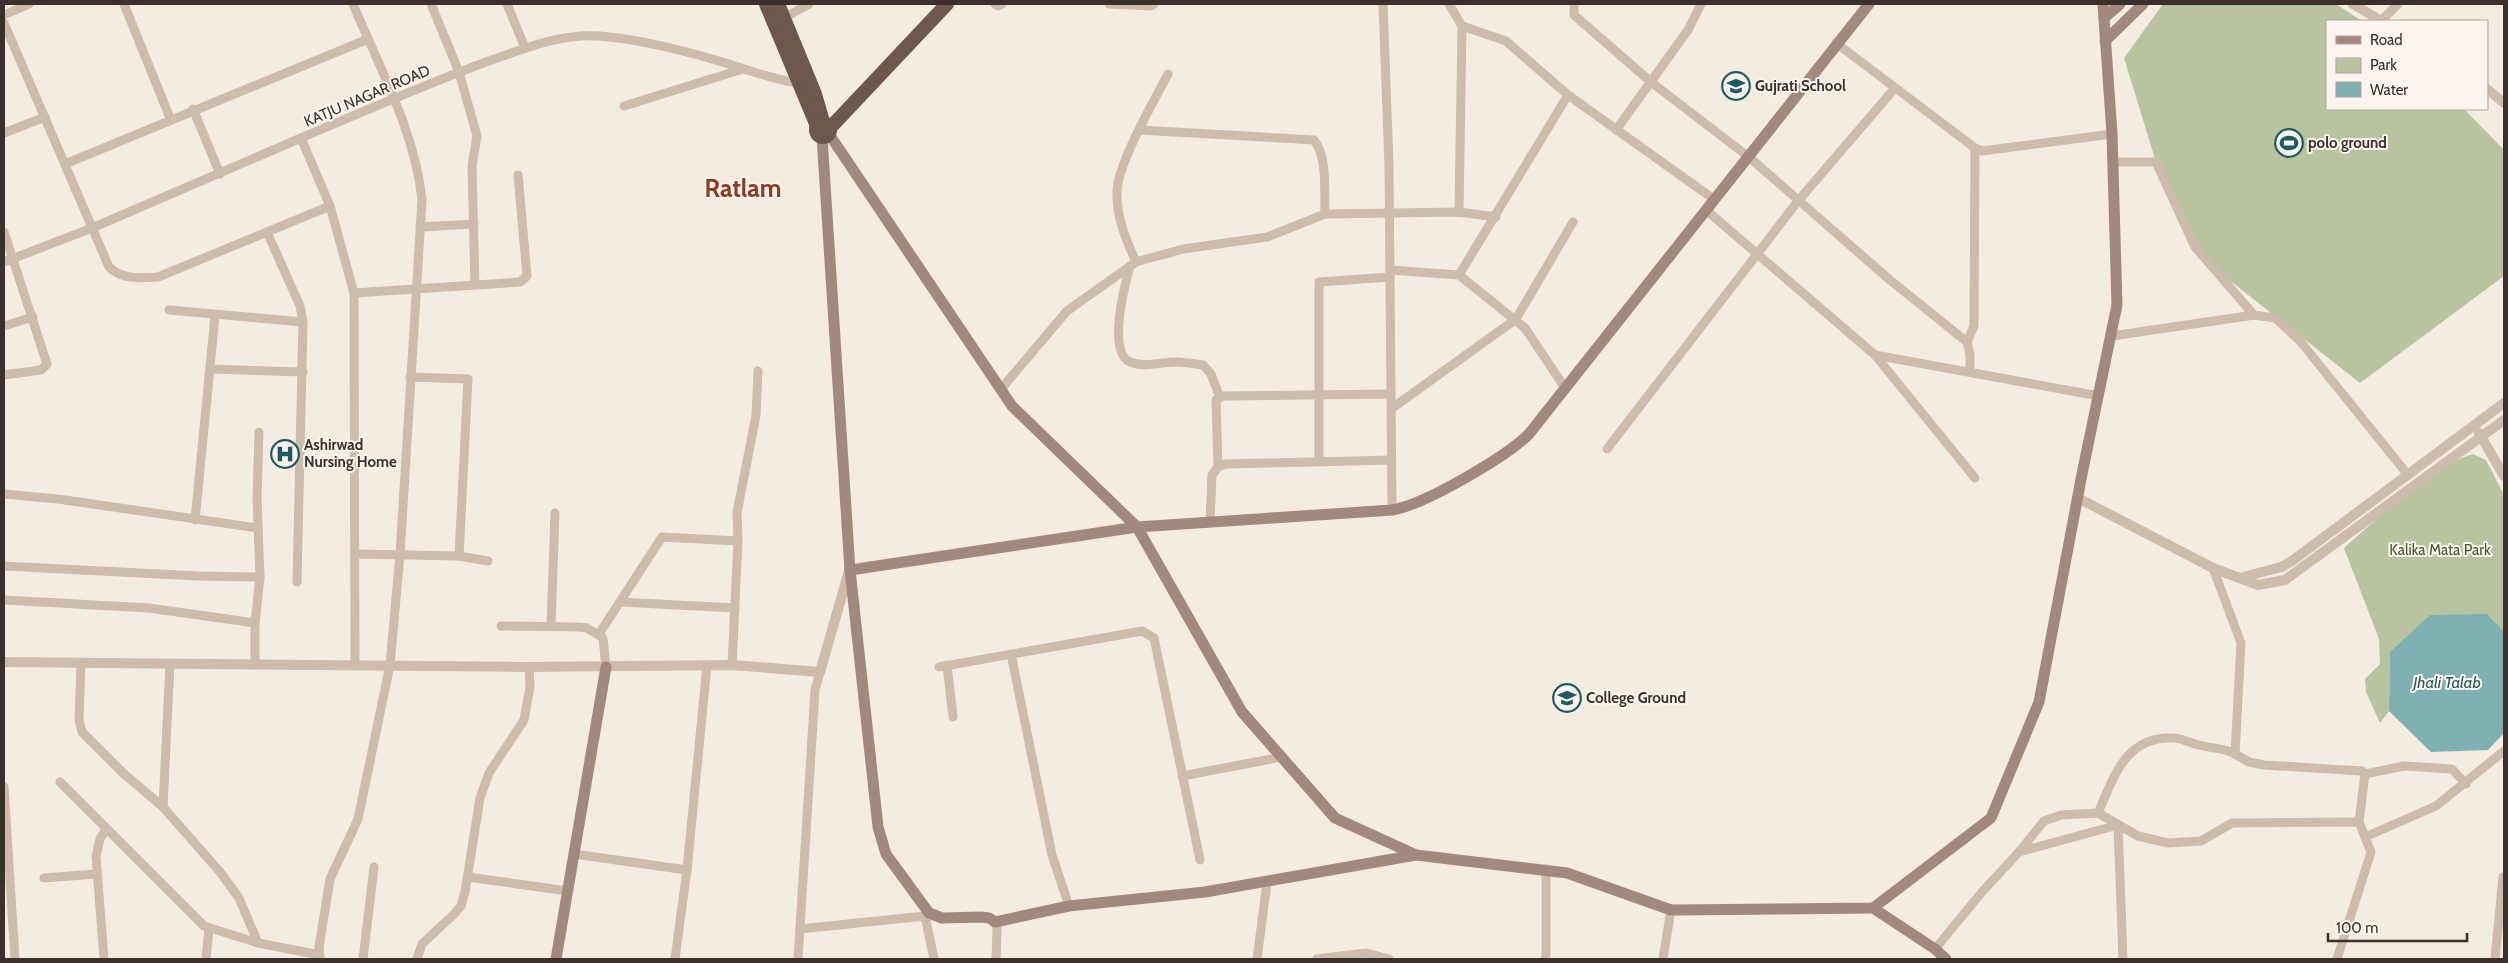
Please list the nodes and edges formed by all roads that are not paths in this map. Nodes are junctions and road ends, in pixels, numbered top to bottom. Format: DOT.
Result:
graph roads {
  1 [pos="29,4"];
  2 [pos="124,4"];
  3 [pos="353,4"];
  4 [pos="431,4"];
  5 [pos="507,4"];
  6 [pos="764,4"];
  7 [pos="778,4"];
  8 [pos="809,4"];
  9 [pos="936,4"];
  10 [pos="946,4"];
  11 [pos="995,4"];
  12 [pos="1002,4"];
  13 [pos="1109,4"];
  14 [pos="1154,4"];
  15 [pos="1383,4"];
  16 [pos="1449,4"];
  17 [pos="1574,4"];
  18 [pos="1700,4"];
  19 [pos="1870,4"];
  20 [pos="2103,4"];
  21 [pos="2120,4"];
  22 [pos="2143,4"];
  23 [pos="2353,4"];
  24 [pos="2398,4"];
  25 [pos="4,14"];
  26 [pos="780,14"];
  27 [pos="2104,18"];
  28 [pos="2379,20"];
  29 [pos="2382,20"];
  30 [pos="4,23"];
  31 [pos="1462,26"];
  32 [pos="368,39"];
  33 [pos="2105,41"];
  34 [pos="1836,43"];
  35 [pos="525,48"];
  36 [pos="743,69"];
  37 [pos="459,72"];
  38 [pos="1168,74"];
  39 [pos="1651,82"];
  40 [pos="798,83"];
  41 [pos="1895,88"];
  42 [pos="2488,90"];
  43 [pos="1568,95"];
  44 [pos="394,100"];
  45 [pos="2504,103"];
  46 [pos="624,106"];
  47 [pos="193,109"];
  48 [pos="45,117"];
  49 [pos="170,118"];
  50 [pos="825,129"];
  51 [pos="1139,130"];
  52 [pos="1616,130"];
  53 [pos="4,133"];
  54 [pos="2112,134"];
  55 [pos="301,138"];
  56 [pos="1975,148"];
  57 [pos="1750,158"];
  58 [pos="2112,162"];
  59 [pos="65,164"];
  60 [pos="220,174"];
  61 [pos="518,174"];
  62 [pos="1715,200"];
  63 [pos="1798,201"];
  64 [pos="330,206"];
  65 [pos="1706,210"];
  66 [pos="1389,212"];
  67 [pos="1458,212"];
  68 [pos="1325,214"];
  69 [pos="1496,216"];
  70 [pos="1573,222"];
  71 [pos="474,224"];
  72 [pos="420,227"];
  73 [pos="92,228"];
  74 [pos="4,232"];
  75 [pos="267,232"];
  76 [pos="1758,254"];
  77 [pos="13,260"];
  78 [pos="4,262"];
  79 [pos="1133,264"];
  80 [pos="1390,273"];
  81 [pos="1459,275"];
  82 [pos="475,286"];
  83 [pos="415,290"];
  84 [pos="354,293"];
  85 [pos="169,310"];
  86 [pos="2254,315"];
  87 [pos="215,316"];
  88 [pos="33,317"];
  89 [pos="1516,319"];
  90 [pos="303,322"];
  91 [pos="4,326"];
  92 [pos="2112,336"];
  93 [pos="1967,342"];
  94 [pos="1875,355"];
  95 [pos="211,369"];
  96 [pos="758,371"];
  97 [pos="303,372"];
  98 [pos="1970,372"];
  99 [pos="4,375"];
  100 [pos="410,378"];
  101 [pos="1565,388"];
  102 [pos="1001,389"];
  103 [pos="1391,394"];
  104 [pos="1318,395"];
  105 [pos="2099,396"];
  106 [pos="1220,398"];
  107 [pos="2504,404"];
  108 [pos="1391,410"];
  109 [pos="2504,420"];
  110 [pos="2474,426"];
  111 [pos="259,432"];
  112 [pos="2481,438"];
  113 [pos="1607,449"];
  114 [pos="1392,460"];
  115 [pos="1319,462"];
  116 [pos="1218,467"];
  117 [pos="2408,475"];
  118 [pos="2504,476"];
  119 [pos="1975,478"];
  120 [pos="4,494"];
  121 [pos="2078,498"];
  122 [pos="1392,510"];
  123 [pos="555,513"];
  124 [pos="195,520"];
  125 [pos="1210,522"];
  126 [pos="1137,527"];
  127 [pos="258,528"];
  128 [pos="738,541"];
  129 [pos="356,554"];
  130 [pos="400,554"];
  131 [pos="459,556"];
  132 [pos="488,561"];
  133 [pos="4,566"];
  134 [pos="2213,568"];
  135 [pos="850,570"];
  136 [pos="260,577"];
  137 [pos="2240,578"];
  138 [pos="297,582"];
  139 [pos="4,600"];
  140 [pos="620,602"];
  141 [pos="735,608"];
  142 [pos="255,623"];
  143 [pos="501,626"];
  144 [pos="550,626"];
  145 [pos="599,634"];
  146 [pos="1011,654"];
  147 [pos="4,662"];
  148 [pos="81,663"];
  149 [pos="170,663"];
  150 [pos="255,664"];
  151 [pos="355,665"];
  152 [pos="390,665"];
  153 [pos="707,665"];
  154 [pos="732,665"];
  155 [pos="529,667"];
  156 [pos="606,667"];
  157 [pos="820,672"];
  158 [pos="953,717"];
  159 [pos="2504,750"];
  160 [pos="2235,754"];
  161 [pos="1282,757"];
  162 [pos="2365,774"];
  163 [pos="1182,776"];
  164 [pos="60,782"];
  165 [pos="2466,784"];
  166 [pos="4,787"];
  167 [pos="164,807"];
  168 [pos="2098,813"];
  169 [pos="2359,822"];
  170 [pos="2118,825"];
  171 [pos="5,829"];
  172 [pos="106,829"];
  173 [pos="2365,837"];
  174 [pos="2019,852"];
  175 [pos="574,854"];
  176 [pos="1416,855"];
  177 [pos="1200,860"];
  178 [pos="374,867"];
  179 [pos="1546,869"];
  180 [pos="686,870"];
  181 [pos="97,874"];
  182 [pos="468,877"];
  183 [pos="2503,877"];
  184 [pos="44,878"];
  185 [pos="1267,883"];
  186 [pos="568,891"];
  187 [pos="1069,906"];
  188 [pos="1873,908"];
  189 [pos="1671,910"];
  190 [pos="927,915"];
  191 [pos="995,922"];
  192 [pos="209,928"];
  193 [pos="800,928"];
  194 [pos="258,943"];
  195 [pos="1940,956"];
  196 [pos="320,957"];
  197 [pos="15,959"];
  198 [pos="104,959"];
  199 [pos="206,959"];
  200 [pos="362,959"];
  201 [pos="417,959"];
  202 [pos="556,959"];
  203 [pos="675,959"];
  204 [pos="798,959"];
  205 [pos="934,959"];
  206 [pos="996,959"];
  207 [pos="1257,959"];
  208 [pos="1317,959"];
  209 [pos="1389,959"];
  210 [pos="1546,959"];
  211 [pos="1663,959"];
  212 [pos="2123,959"];
  213 [pos="2337,959"];
  214 [pos="2495,959"];
  1 -- 25 [label="street"];
  2 -- 49 [label="street"];
  3 -- 32 [label="street"];
  4 -- 37 [label="street"];
  5 -- 35 [label="street"];
  6 -- 26 [label="highway"];
  7 -- 26 [label="highway"];
  8 -- 26 [label="street"];
  9 -- 50 [label="highway"];
  10 -- 50 [label="highway"];
  11 -- 12 [label="street"];
  13 -- 14 [label="street"];
  15 -- 66 [label="street"];
  16 -- 31 [label="street"];
  17 -- 39 [label="street"];
  18 -- 39 [label="street"];
  19 -- 34 [label="main road"];
  20 -- 27 [label="main road"];
  21 -- 27 [label="main road"];
  22 -- 33 [label="main road"];
  23 -- 28 [label="street"];
  24 -- 29 [label="street"];
  26 -- 40 [label="highway"];
  26 -- 50 [label="highway"];
  27 -- 33 [label="main road"];
  30 -- 48 [label="street"];
  31 -- 43 [label="street"];
  31 -- 67 [label="street"];
  32 -- 44 [label="street"];
  32 -- 47 [label="street"];
  33 -- 54 [label="main road"];
  34 -- 41 [label="street"];
  34 -- 57 [label="main road"];
  35 -- 36 [label="street, KATJU NAGAR ROAD"];
  35 -- 37 [label="street, KATJU NAGAR ROAD"];
  36 -- 40 [label="street, KATJU NAGAR ROAD"];
  36 -- 46 [label="street"];
  37 -- 44 [label="street, KATJU NAGAR ROAD"];
  37 -- 71 [label="street"];
  38 -- 51 [label="street"];
  39 -- 52 [label="street"];
  39 -- 57 [label="street"];
  40 -- 50 [label="highway"];
  41 -- 56 [label="street"];
  41 -- 63 [label="street"];
  42 -- 45 [label="street"];
  43 -- 52 [label="street"];
  43 -- 69 [label="street"];
  44 -- 55 [label="street, KATJU NAGAR ROAD"];
  44 -- 72 [label="street"];
  47 -- 49 [label="street"];
  47 -- 60 [label="street"];
  48 -- 53 [label="street"];
  48 -- 59 [label="street"];
  49 -- 59 [label="street"];
  50 -- 102 [label="main road"];
  50 -- 135 [label="main road"];
  51 -- 68 [label="street"];
  51 -- 79 [label="street"];
  52 -- 62 [label="street"];
  54 -- 56 [label="street"];
  54 -- 58 [label="main road"];
  55 -- 60 [label="street"];
  55 -- 64 [label="street, KATJU NAGAR ROAD"];
  56 -- 93 [label="street"];
  57 -- 62 [label="main road"];
  57 -- 63 [label="street"];
  58 -- 86 [label="street"];
  58 -- 92 [label="main road"];
  59 -- 73 [label="street"];
  60 -- 73 [label="street"];
  61 -- 82 [label="street"];
  62 -- 65 [label="main road"];
  63 -- 76 [label="street"];
  63 -- 93 [label="street"];
  64 -- 75 [label="street"];
  64 -- 84 [label="street, KATJU NAGAR ROAD"];
  65 -- 76 [label="street"];
  65 -- 101 [label="main road"];
  66 -- 67 [label="street"];
  66 -- 68 [label="street"];
  66 -- 80 [label="street"];
  67 -- 69 [label="street"];
  68 -- 79 [label="street"];
  69 -- 81 [label="street"];
  70 -- 89 [label="street"];
  71 -- 72 [label="street"];
  71 -- 82 [label="street"];
  72 -- 83 [label="street"];
  73 -- 75 [label="street"];
  73 -- 77 [label="street"];
  74 -- 77 [label="street"];
  75 -- 90 [label="street"];
  76 -- 94 [label="street"];
  76 -- 113 [label="street"];
  77 -- 78 [label="street"];
  77 -- 88 [label="street"];
  79 -- 102 [label="street"];
  79 -- 106 [label="street"];
  80 -- 81 [label="street"];
  80 -- 103 [label="street"];
  80 -- 104 [label="street"];
  81 -- 89 [label="street"];
  82 -- 83 [label="street"];
  83 -- 84 [label="street"];
  83 -- 100 [label="street"];
  84 -- 129 [label="street, KATJU NAGAR ROAD"];
  85 -- 87 [label="street"];
  86 -- 92 [label="street"];
  86 -- 117 [label="street"];
  87 -- 90 [label="street"];
  87 -- 95 [label="street"];
  88 -- 91 [label="street"];
  88 -- 99 [label="street"];
  89 -- 101 [label="street"];
  89 -- 108 [label="street"];
  90 -- 97 [label="street"];
  92 -- 105 [label="main road"];
  93 -- 98 [label="street"];
  94 -- 98 [label="street"];
  94 -- 119 [label="street"];
  95 -- 97 [label="street"];
  95 -- 124 [label="street"];
  96 -- 128 [label="street"];
  97 -- 138 [label="street"];
  98 -- 105 [label="street"];
  100 -- 130 [label="street"];
  100 -- 131 [label="street"];
  101 -- 122 [label="main road"];
  102 -- 126 [label="main road"];
  103 -- 104 [label="street"];
  103 -- 108 [label="street"];
  104 -- 106 [label="street"];
  104 -- 115 [label="street"];
  105 -- 121 [label="main road"];
  106 -- 116 [label="street"];
  107 -- 110 [label="street"];
  108 -- 114 [label="street"];
  109 -- 112 [label="street"];
  110 -- 112 [label="street"];
  110 -- 117 [label="street"];
  111 -- 127 [label="street"];
  112 -- 118 [label="street"];
  112 -- 137 [label="street"];
  114 -- 115 [label="street"];
  114 -- 122 [label="street"];
  115 -- 116 [label="street"];
  116 -- 125 [label="street"];
  117 -- 137 [label="street"];
  120 -- 124 [label="street"];
  121 -- 134 [label="street"];
  121 -- 188 [label="main road"];
  122 -- 125 [label="main road"];
  123 -- 144 [label="street"];
  124 -- 127 [label="street"];
  125 -- 126 [label="main road"];
  126 -- 135 [label="main road"];
  126 -- 161 [label="main road"];
  127 -- 136 [label="street"];
  128 -- 140 [label="street"];
  128 -- 141 [label="street"];
  129 -- 130 [label="street"];
  129 -- 151 [label="street, KATJU NAGAR ROAD"];
  130 -- 131 [label="street"];
  130 -- 152 [label="street"];
  131 -- 132 [label="street"];
  133 -- 136 [label="street"];
  134 -- 137 [label="street"];
  134 -- 160 [label="street"];
  135 -- 157 [label="street"];
  135 -- 190 [label="main road"];
  136 -- 142 [label="street"];
  139 -- 142 [label="street"];
  140 -- 141 [label="street"];
  140 -- 145 [label="street"];
  141 -- 154 [label="street"];
  142 -- 150 [label="street"];
  143 -- 144 [label="street"];
  144 -- 145 [label="street"];
  145 -- 156 [label="street"];
  146 -- 158 [label="street"];
  146 -- 163 [label="street"];
  146 -- 187 [label="street"];
  147 -- 148 [label="street"];
  148 -- 149 [label="street"];
  148 -- 167 [label="street"];
  149 -- 150 [label="street"];
  149 -- 167 [label="street"];
  150 -- 151 [label="street"];
  151 -- 152 [label="street"];
  152 -- 155 [label="street"];
  152 -- 196 [label="street"];
  153 -- 154 [label="street"];
  153 -- 156 [label="street"];
  153 -- 180 [label="street"];
  154 -- 157 [label="street"];
  155 -- 156 [label="street"];
  155 -- 182 [label="street"];
  156 -- 175 [label="main road"];
  157 -- 193 [label="street"];
  159 -- 165 [label="street"];
  160 -- 162 [label="street"];
  160 -- 168 [label="street"];
  161 -- 163 [label="street"];
  161 -- 176 [label="main road"];
  162 -- 165 [label="street"];
  162 -- 169 [label="street"];
  163 -- 177 [label="street"];
  164 -- 172 [label="street"];
  165 -- 173 [label="street"];
  166 -- 171 [label="street"];
  167 -- 194 [label="street"];
  168 -- 170 [label="street"];
  168 -- 174 [label="street"];
  169 -- 170 [label="street"];
  169 -- 173 [label="street"];
  170 -- 174 [label="street"];
  170 -- 212 [label="street"];
  171 -- 197 [label="street"];
  172 -- 181 [label="street"];
  172 -- 192 [label="street"];
  173 -- 213 [label="street"];
  174 -- 195 [label="street"];
  175 -- 180 [label="street"];
  175 -- 186 [label="main road"];
  176 -- 179 [label="main road"];
  176 -- 185 [label="main road"];
  178 -- 200 [label="street"];
  179 -- 189 [label="main road"];
  179 -- 210 [label="street"];
  180 -- 203 [label="street"];
  181 -- 184 [label="street"];
  181 -- 198 [label="street"];
  182 -- 186 [label="street"];
  182 -- 201 [label="street"];
  183 -- 214 [label="street"];
  185 -- 187 [label="main road"];
  185 -- 207 [label="street"];
  186 -- 202 [label="main road"];
  187 -- 191 [label="main road"];
  188 -- 189 [label="main road"];
  188 -- 195 [label="main road"];
  189 -- 211 [label="street"];
  190 -- 191 [label="main road"];
  190 -- 193 [label="street"];
  190 -- 205 [label="street"];
  191 -- 206 [label="street"];
  192 -- 194 [label="street"];
  192 -- 199 [label="street"];
  193 -- 204 [label="street"];
  194 -- 196 [label="street"];
  208 -- 209 [label="street"];
}
